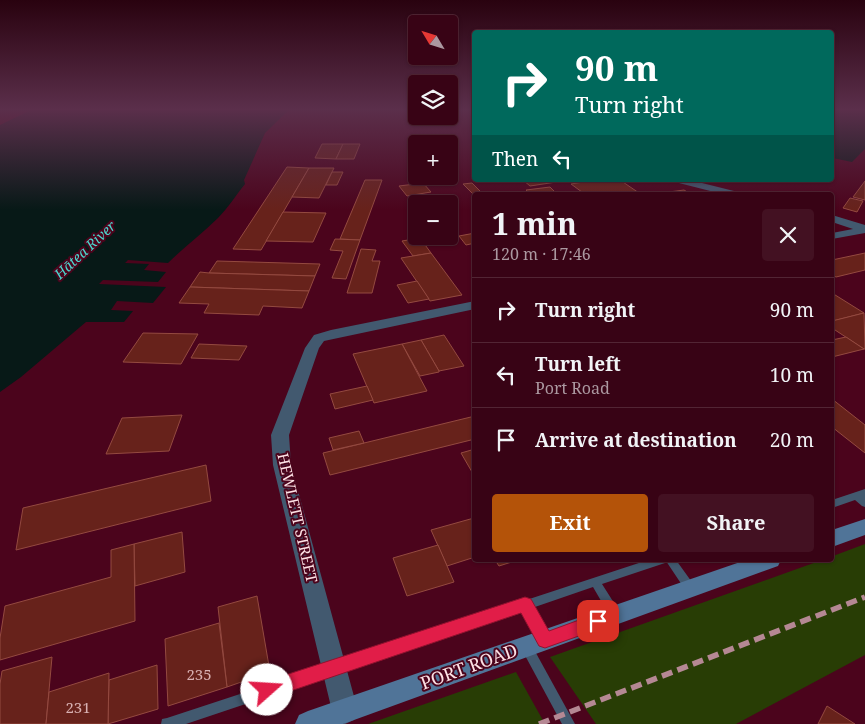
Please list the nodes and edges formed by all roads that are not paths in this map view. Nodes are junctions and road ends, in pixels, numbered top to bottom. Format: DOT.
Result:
graph roads {
  1 [pos="686,182"];
  2 [pos="726,192"];
  3 [pos="834,219"];
  4 [pos="865,230"];
  5 [pos="834,236"];
  6 [pos="472,306"];
  7 [pos="861,494"];
  8 [pos="834,503"];
  9 [pos="865,503"];
  10 [pos="865,527"];
  11 [pos="834,537"];
  12 [pos="656,562"];
  13 [pos="671,562"];
  14 [pos="765,562"];
  15 [pos="595,582"];
  16 [pos="690,588"];
  17 [pos="525,605"];
  18 [pos="616,615"];
  19 [pos="536,643"];
  20 [pos="333,668"];
  21 [pos="345,711"];
  22 [pos="167,724"];
  23 [pos="308,724"];
  24 [pos="569,724"];
  1 -- 2 [label="street"];
  3 -- 4 [label="street"];
  4 -- 5 [label="street"];
  6 -- 20 [label="street, HEWLETT STREET"];
  7 -- 8 [label="lane"];
  7 -- 9 [label="lane"];
  10 -- 11 [label="main road"];
  12 -- 15 [label="lane"];
  13 -- 16 [label="lane"];
  14 -- 16 [label="main road, PORT ROAD"];
  15 -- 17 [label="lane"];
  15 -- 18 [label="lane"];
  16 -- 18 [label="main road, PORT ROAD"];
  17 -- 19 [label="lane"];
  17 -- 20 [label="lane"];
  18 -- 19 [label="main road, PORT ROAD"];
  19 -- 21 [label="main road, PORT ROAD"];
  19 -- 24 [label="lane"];
  20 -- 21 [label="street, HEWLETT STREET"];
  20 -- 22 [label="lane"];
  21 -- 23 [label="main road, PORT ROAD"];
}
